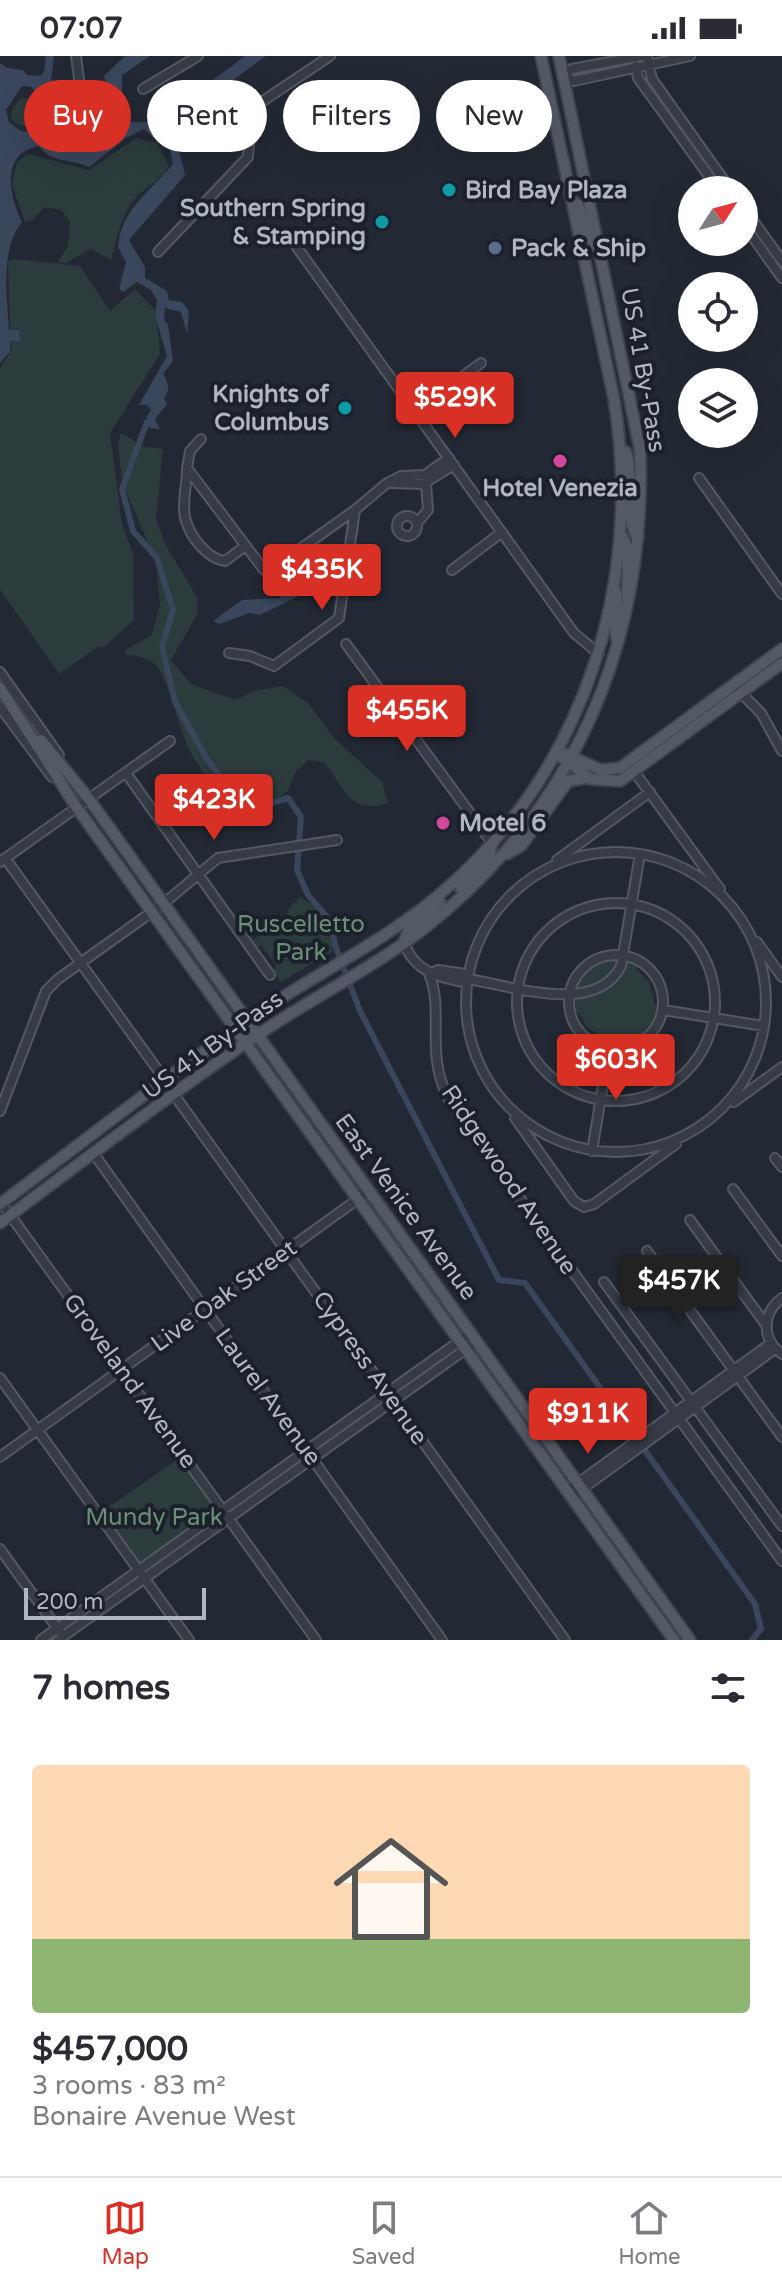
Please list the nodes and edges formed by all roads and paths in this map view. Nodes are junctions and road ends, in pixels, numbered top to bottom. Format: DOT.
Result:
graph roads {
  1 [pos="76,56"];
  2 [pos="198,56"];
  3 [pos="330,56"];
  4 [pos="541,56"];
  5 [pos="559,56"];
  6 [pos="690,56"];
  7 [pos="638,57"];
  8 [pos="648,61"];
  9 [pos="636,68"];
  10 [pos="563,76"];
  11 [pos="79,80"];
  12 [pos="547,80"];
  13 [pos="143,89"];
  14 [pos="267,98"];
  15 [pos="552,105"];
  16 [pos="248,152"];
  17 [pos="709,176"];
  18 [pos="721,176"];
  19 [pos="568,185"];
  20 [pos="758,234"];
  21 [pos="758,238"];
  22 [pos="763,243"];
  23 [pos="296,246"];
  24 [pos="600,249"];
  25 [pos="158,252"];
  26 [pos="782,261"];
  27 [pos="782,278"];
  28 [pos="481,363"];
  29 [pos="626,369"];
  30 [pos="608,372"];
  31 [pos="414,412"];
  32 [pos="619,431"];
  33 [pos="201,439"];
  34 [pos="451,461"];
  35 [pos="187,468"];
  36 [pos="699,478"];
  37 [pos="387,483"];
  38 [pos="426,483"];
  39 [pos="355,510"];
  40 [pos="418,522"];
  41 [pos="502,532"];
  42 [pos="622,536"];
  43 [pos="639,538"];
  44 [pos="244,547"];
  45 [pos="452,570"];
  46 [pos="615,586"];
  47 [pos="782,594"];
  48 [pos="628,610"];
  49 [pos="619,643"];
  50 [pos="346,644"];
  51 [pos="782,649"];
  52 [pos="229,653"];
  53 [pos="599,654"];
  54 [pos="782,663"];
  55 [pos="0,672"];
  56 [pos="0,688"];
  57 [pos="738,690"];
  58 [pos="0,707"];
  59 [pos="14,708"];
  60 [pos="170,741"];
  61 [pos="782,751"];
  62 [pos="556,753"];
  63 [pos="570,760"];
  64 [pos="632,768"];
  65 [pos="126,773"];
  66 [pos="591,779"];
  67 [pos="650,792"];
  68 [pos="89,799"];
  69 [pos="77,808"];
  70 [pos="337,840"];
  71 [pos="492,843"];
  72 [pos="640,854"];
  73 [pos="2,860"];
  74 [pos="498,860"];
  75 [pos="542,871"];
  76 [pos="198,874"];
  77 [pos="452,884"];
  78 [pos="456,901"];
  79 [pos="163,904"];
  80 [pos="632,905"];
  81 [pos="734,909"];
  82 [pos="152,912"];
  83 [pos="747,928"];
  84 [pos="404,943"];
  85 [pos="623,956"];
  86 [pos="80,963"];
  87 [pos="429,974"];
  88 [pos="270,975"];
  89 [pos="782,978"];
  90 [pos="468,979"];
  91 [pos="765,983"];
  92 [pos="519,987"];
  93 [pos="569,995"];
  94 [pos="663,1010"];
  95 [pos="714,1018"];
  96 [pos="247,1021"];
  97 [pos="764,1026"];
  98 [pos="236,1030"];
  99 [pos="258,1035"];
  100 [pos="246,1043"];
  101 [pos="609,1049"];
  102 [pos="782,1067"];
  103 [pos="751,1069"];
  104 [pos="766,1079"];
  105 [pos="165,1080"];
  106 [pos="175,1096"];
  107 [pos="600,1100"];
  108 [pos="503,1101"];
  109 [pos="0,1111"];
  110 [pos="718,1114"];
  111 [pos="693,1132"];
  112 [pos="550,1138"];
  113 [pos="592,1151"];
  114 [pos="637,1151"];
  115 [pos="539,1152"];
  116 [pos="94,1154"];
  117 [pos="775,1158"];
  118 [pos="782,1167"];
  119 [pos="642,1169"];
  120 [pos="733,1189"];
  121 [pos="369,1191"];
  122 [pos="358,1199"];
  123 [pos="2,1207"];
  124 [pos="690,1220"];
  125 [pos="0,1223"];
  126 [pos="287,1251"];
  127 [pos="647,1251"];
  128 [pos="782,1256"];
  129 [pos="604,1282"];
  130 [pos="782,1298"];
  131 [pos="205,1309"];
  132 [pos="766,1325"];
  133 [pos="474,1337"];
  134 [pos="462,1345"];
  135 [pos="776,1349"];
  136 [pos="121,1370"];
  137 [pos="736,1373"];
  138 [pos="0,1378"];
  139 [pos="390,1396"];
  140 [pos="693,1404"];
  141 [pos="677,1416"];
  142 [pos="37,1431"];
  143 [pos="782,1437"];
  144 [pos="308,1455"];
  145 [pos="0,1457"];
  146 [pos="580,1486"];
  147 [pos="569,1494"];
  148 [pos="223,1508"];
  149 [pos="230,1517"];
  150 [pos="782,1526"];
  151 [pos="187,1534"];
  152 [pos="194,1543"];
  153 [pos="0,1549"];
  154 [pos="782,1561"];
  155 [pos="142,1574"];
  156 [pos="61,1636"];
  157 [pos="682,1639"];
  158 [pos="41,1640"];
  159 [pos="189,1640"];
  160 [pos="316,1640"];
  161 [pos="442,1640"];
  162 [pos="565,1640"];
  1 -- 11 [label="street"];
  2 -- 13 [label="street"];
  3 -- 14 [label="street"];
  4 -- 12 [label="main road, US 41 By-Pass"];
  5 -- 10 [label="main road, US 41 By-Pass"];
  6 -- 8 [label="street"];
  7 -- 9 [label="street"];
  7 -- 10 [label="street"];
  8 -- 9 [label="street"];
  8 -- 18 [label="street"];
  9 -- 10 [label="street"];
  9 -- 17 [label="street"];
  10 -- 12 [label="main road"];
  10 -- 24 [label="main road, US 41 By-Pass"];
  15 -- 19 [label="main road, US 41 By-Pass"];
  16 -- 25 [label="street"];
  19 -- 24 [label="main road"];
  19 -- 30 [label="main road, US 41 By-Pass"];
  20 -- 22 [label="street"];
  21 -- 22 [label="street"];
  22 -- 26 [label="street"];
  22 -- 27 [label="street"];
  23 -- 31 [label="street"];
  24 -- 29 [label="main road, US 41 By-Pass"];
  28 -- 31 [label="street"];
  29 -- 30 [label="main road"];
  29 -- 43 [label="main road, US 41 By-Pass"];
  30 -- 32 [label="main road, US 41 By-Pass"];
  31 -- 34 [label="street"];
  32 -- 42 [label="main road, US 41 By-Pass"];
  32 -- 43 [label="main road"];
  33 -- 35 [label="street"];
  34 -- 37 [label="street"];
  34 -- 38 [label="street"];
  34 -- 41 [label="street"];
  35 -- 44 [label="street"];
  35 -- 44 [label="street"];
  36 -- 47 [label="street"];
  37 -- 38 [label="street"];
  37 -- 39 [label="street"];
  38 -- 40 [label="street"];
  39 -- 44 [label="street"];
  39 -- 52 [label="street"];
  41 -- 45 [label="street"];
  41 -- 53 [label="street"];
  42 -- 46 [label="main road, US 41 By-Pass"];
  42 -- 48 [label="main road"];
  43 -- 48 [label="main road, US 41 By-Pass"];
  46 -- 49 [label="main road"];
  46 -- 53 [label="main road, US 41 By-Pass"];
  48 -- 49 [label="main road, US 41 By-Pass"];
  49 -- 63 [label="main road, US 41 By-Pass"];
  50 -- 71 [label="street"];
  51 -- 57 [label="main road"];
  53 -- 62 [label="main road, US 41 By-Pass"];
  54 -- 57 [label="main road"];
  55 -- 68 [label="street, East Venice Avenue"];
  56 -- 59 [label="main road, East Venice Avenue"];
  57 -- 61 [label="street"];
  57 -- 64 [label="main road"];
  58 -- 69 [label="street, East Venice Avenue"];
  59 -- 68 [label="main road, East Venice Avenue"];
  59 -- 69 [label="main road, East Venice Avenue"];
  60 -- 65 [label="street"];
  62 -- 63 [label="main road"];
  62 -- 71 [label="main road, US 41 By-Pass"];
  63 -- 64 [label="main road"];
  63 -- 66 [label="main road"];
  63 -- 74 [label="main road, US 41 By-Pass"];
  64 -- 66 [label="main road"];
  64 -- 67 [label="street"];
  65 -- 68 [label="street"];
  65 -- 76 [label="street"];
  66 -- 74 [label="main road"];
  67 -- 75 [label="street"];
  67 -- 81 [label="street"];
  68 -- 69 [label="street"];
  68 -- 79 [label="main road, East Venice Avenue"];
  69 -- 73 [label="street"];
  69 -- 82 [label="main road, East Venice Avenue"];
  70 -- 76 [label="street"];
  71 -- 77 [label="main road, US 41 By-Pass"];
  71 -- 78 [label="main road"];
  72 -- 75 [label="street"];
  72 -- 80 [label="street"];
  72 -- 81 [label="street"];
  73 -- 86 [label="street"];
  74 -- 78 [label="main road, US 41 By-Pass"];
  75 -- 90 [label="street"];
  76 -- 79 [label="street"];
  76 -- 88 [label="street"];
  77 -- 84 [label="main road"];
  77 -- 96 [label="main road, US 41 By-Pass"];
  78 -- 84 [label="main road, US 41 By-Pass"];
  79 -- 82 [label="street"];
  79 -- 96 [label="main road, East Venice Avenue"];
  80 -- 85 [label="street"];
  80 -- 92 [label="street"];
  80 -- 95 [label="street"];
  81 -- 83 [label="street"];
  82 -- 86 [label="street"];
  82 -- 98 [label="main road, East Venice Avenue"];
  83 -- 89 [label="street"];
  83 -- 91 [label="street"];
  84 -- 87 [label="street"];
  84 -- 99 [label="main road, US 41 By-Pass"];
  85 -- 93 [label="street"];
  85 -- 93 [label="street"];
  85 -- 94 [label="street"];
  86 -- 105 [label="street"];
  86 -- 109 [label="street"];
  87 -- 90 [label="street"];
  87 -- 141 [label="street, Ridgewood Avenue"];
  89 -- 91 [label="street"];
  90 -- 92 [label="street"];
  90 -- 108 [label="street"];
  91 -- 97 [label="street"];
  92 -- 93 [label="street"];
  92 -- 107 [label="street"];
  93 -- 101 [label="street"];
  94 -- 95 [label="street"];
  94 -- 101 [label="street"];
  95 -- 97 [label="street"];
  95 -- 107 [label="street"];
  96 -- 98 [label="main road, US 41 By-Pass"];
  96 -- 99 [label="main road, East Venice Avenue"];
  97 -- 103 [label="street"];
  98 -- 100 [label="main road, East Venice Avenue"];
  98 -- 105 [label="main road, US 41 By-Pass"];
  99 -- 100 [label="main road, US 41 By-Pass"];
  99 -- 121 [label="main road, East Venice Avenue"];
  100 -- 106 [label="main road, US 41 By-Pass"];
  100 -- 122 [label="main road, East Venice Avenue"];
  101 -- 107 [label="street"];
  102 -- 104 [label="street"];
  103 -- 104 [label="street"];
  103 -- 110 [label="street"];
  104 -- 110 [label="street"];
  105 -- 123 [label="main road, US 41 By-Pass"];
  106 -- 116 [label="main road, US 41 By-Pass"];
  106 -- 126 [label="street, Cypress Avenue"];
  107 -- 113 [label="street"];
  108 -- 112 [label="street"];
  108 -- 115 [label="street"];
  110 -- 111 [label="street"];
  111 -- 114 [label="street"];
  111 -- 119 [label="street"];
  112 -- 113 [label="street"];
  112 -- 115 [label="street"];
  113 -- 114 [label="street"];
  114 -- 119 [label="street"];
  115 -- 119 [label="street"];
  116 -- 123 [label="main road, US 41 By-Pass"];
  116 -- 131 [label="street, Laurel Avenue"];
  117 -- 118 [label="street"];
  120 -- 128 [label="street"];
  121 -- 122 [label="street, Live Oak Street"];
  121 -- 133 [label="main road, East Venice Avenue"];
  122 -- 126 [label="street, Live Oak Street"];
  122 -- 134 [label="main road, East Venice Avenue"];
  123 -- 125 [label="main road, US 41 By-Pass"];
  123 -- 136 [label="street, Groveland Avenue"];
  124 -- 132 [label="street"];
  126 -- 131 [label="street, Live Oak Street"];
  126 -- 139 [label="street, Cypress Avenue"];
  127 -- 137 [label="street"];
  129 -- 140 [label="street"];
  130 -- 132 [label="street"];
  131 -- 136 [label="street, Live Oak Street"];
  131 -- 144 [label="street, Laurel Avenue"];
  132 -- 135 [label="street"];
  133 -- 134 [label="street"];
  133 -- 146 [label="main road, East Venice Avenue"];
  134 -- 139 [label="street"];
  134 -- 147 [label="main road, East Venice Avenue"];
  135 -- 137 [label="street"];
  136 -- 142 [label="street, Live Oak Street"];
  136 -- 148 [label="street, Groveland Avenue"];
  137 -- 140 [label="street"];
  137 -- 143 [label="street"];
  138 -- 142 [label="street"];
  139 -- 144 [label="street"];
  139 -- 162 [label="street, Cypress Avenue"];
  140 -- 141 [label="street"];
  140 -- 150 [label="street"];
  141 -- 146 [label="street"];
  141 -- 154 [label="street, Ridgewood Avenue"];
  142 -- 145 [label="street, Live Oak Street"];
  142 -- 155 [label="street"];
  144 -- 148 [label="street"];
  144 -- 149 [label="street"];
  144 -- 161 [label="street, Laurel Avenue"];
  146 -- 147 [label="street"];
  146 -- 157 [label="main road, East Venice Avenue"];
  147 -- 157 [label="main road, East Venice Avenue"];
  148 -- 149 [label="street, Groveland Avenue"];
  148 -- 151 [label="street"];
  149 -- 152 [label="street"];
  149 -- 160 [label="street, Groveland Avenue"];
  151 -- 152 [label="street"];
  151 -- 155 [label="street"];
  152 -- 155 [label="street"];
  153 -- 156 [label="street"];
  155 -- 156 [label="street"];
  155 -- 159 [label="street"];
  156 -- 158 [label="street"];
}
